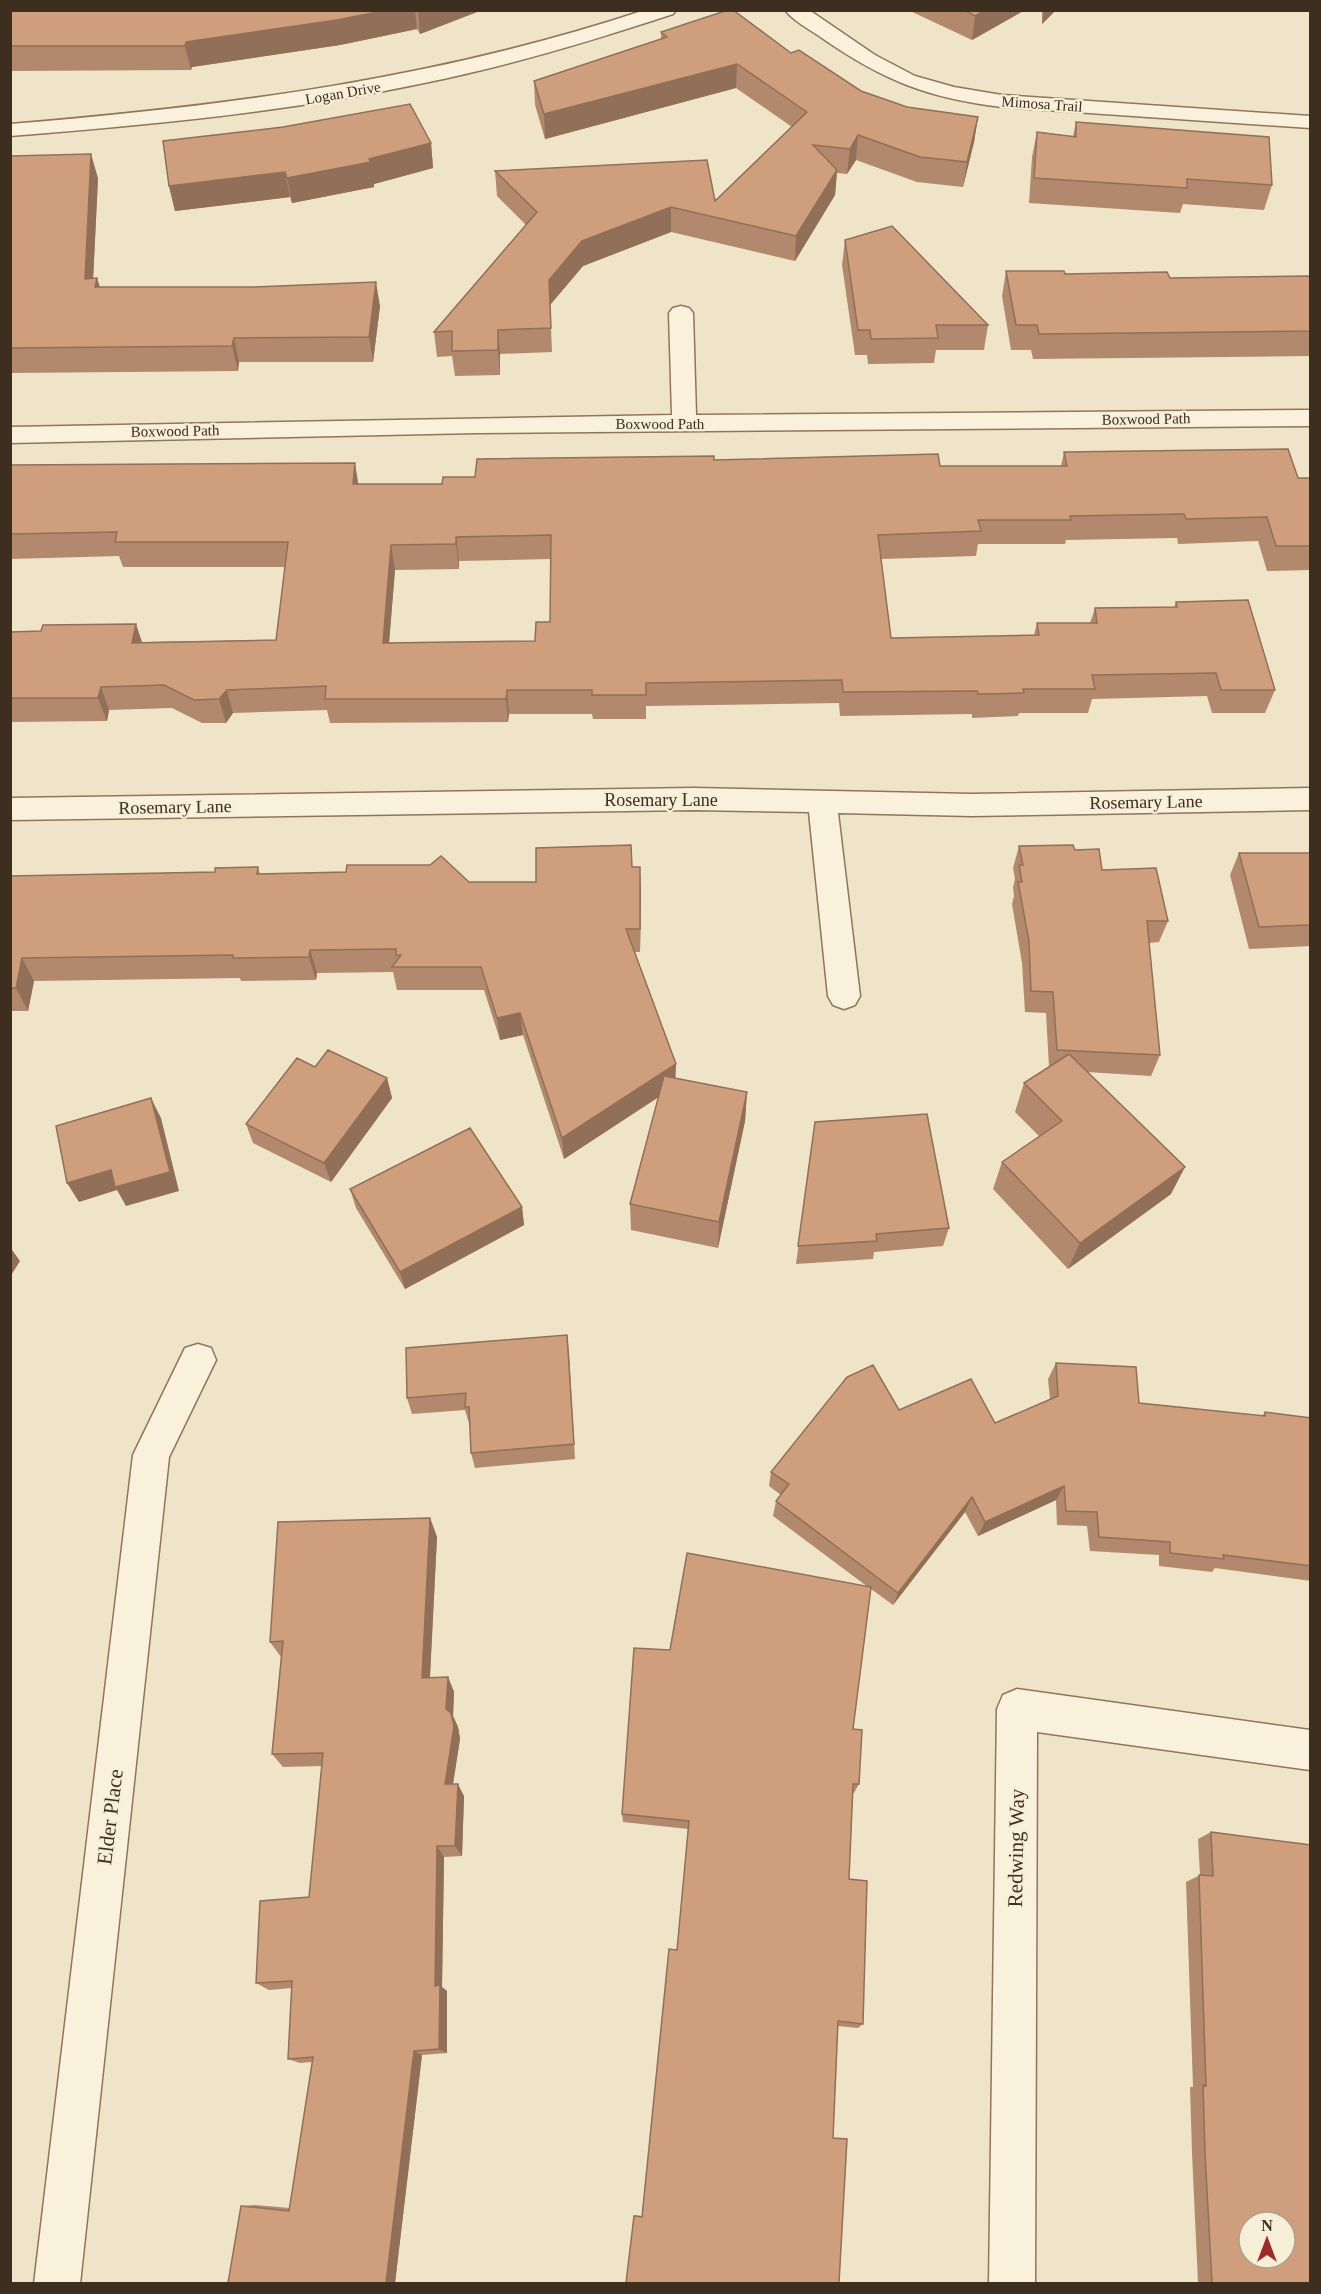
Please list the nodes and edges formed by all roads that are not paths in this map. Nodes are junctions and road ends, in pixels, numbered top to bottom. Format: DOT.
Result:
graph roads {
  1 [pos="666,10"];
  2 [pos="795,10"];
  3 [pos="1311,122"];
  4 [pos="10,130"];
  5 [pos="681,314"];
  6 [pos="1311,418"];
  7 [pos="684,424"];
  8 [pos="10,435"];
  9 [pos="1311,799"];
  10 [pos="822,802"];
  11 [pos="10,809"];
  12 [pos="844,996"];
  13 [pos="198,1360"];
  14 [pos="1311,1750"];
  15 [pos="57,2283"];
  16 [pos="1012,2283"];
  1 -- 4 [label="street, Logan Drive"];
  2 -- 3 [label="street, Mimosa Trail"];
  5 -- 7 [label="street"];
  6 -- 7 [label="street, Boxwood Path"];
  7 -- 8 [label="street, Boxwood Path"];
  9 -- 10 [label="street, Rosemary Lane"];
  10 -- 11 [label="street, Rosemary Lane"];
  10 -- 12 [label="street"];
  13 -- 15 [label="street, Elder Place"];
  14 -- 16 [label="street, Redwing Way"];
}
